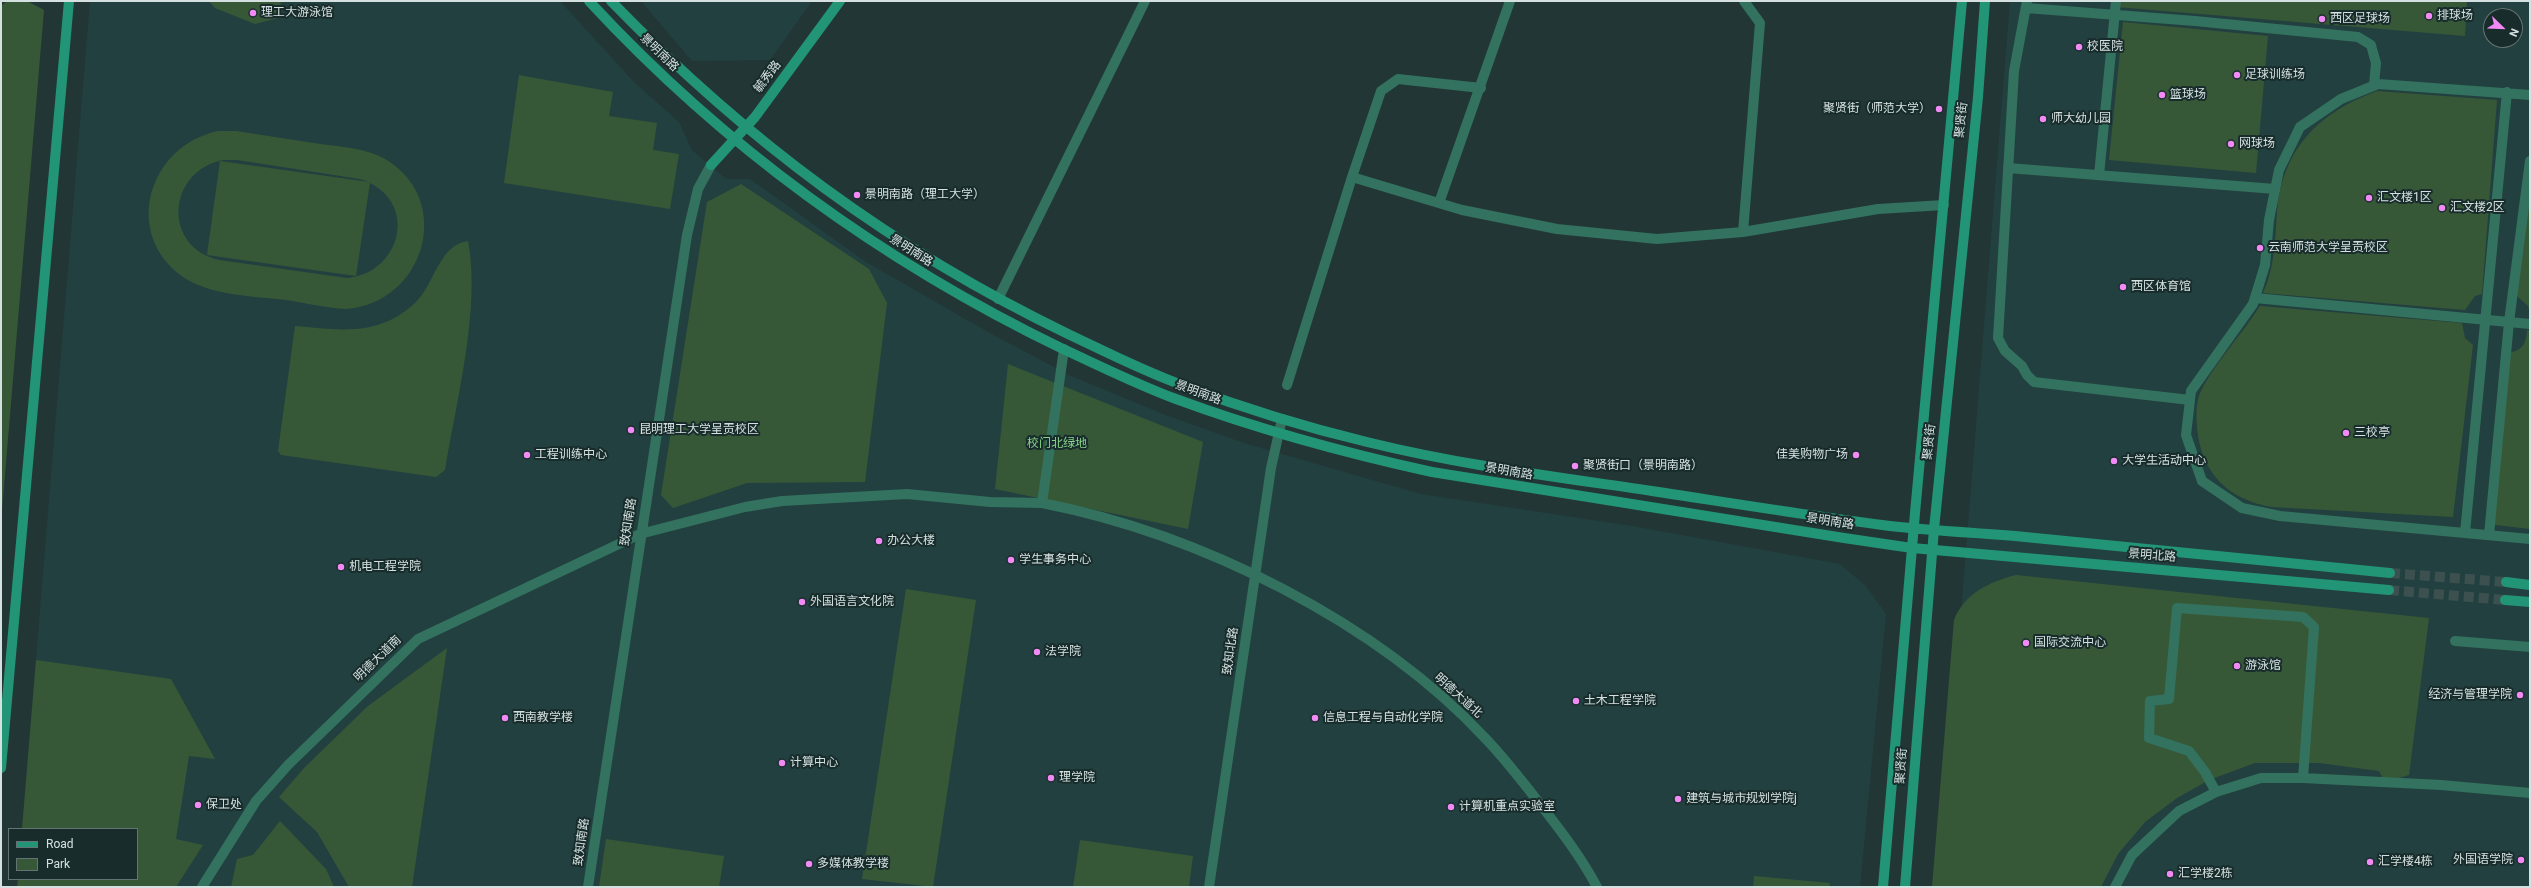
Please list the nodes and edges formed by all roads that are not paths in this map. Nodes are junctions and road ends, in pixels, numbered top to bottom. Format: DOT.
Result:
graph roads {
  1 [pos="69,1"];
  2 [pos="589,1"];
  3 [pos="611,1"];
  4 [pos="840,1"];
  5 [pos="1145,1"];
  6 [pos="1510,1"];
  7 [pos="1744,1"];
  8 [pos="1962,1"];
  9 [pos="1985,1"];
  10 [pos="2116,1"];
  11 [pos="2026,5"];
  12 [pos="2115,15"];
  13 [pos="2374,85"];
  14 [pos="1481,88"];
  15 [pos="2507,92"];
  16 [pos="2530,94"];
  17 [pos="746,128"];
  18 [pos="736,140"];
  19 [pos="2530,161"];
  20 [pos="711,165"];
  21 [pos="2008,168"];
  22 [pos="2098,175"];
  23 [pos="1352,177"];
  24 [pos="2275,189"];
  25 [pos="1439,202"];
  26 [pos="1944,205"];
  27 [pos="1743,232"];
  28 [pos="2255,298"];
  29 [pos="998,299"];
  30 [pos="2485,319"];
  31 [pos="2509,322"];
  32 [pos="2530,324"];
  33 [pos="1064,349"];
  34 [pos="1287,385"];
  35 [pos="2190,400"];
  36 [pos="1282,419"];
  37 [pos="1278,434"];
  38 [pos="1042,503"];
  39 [pos="1914,528"];
  40 [pos="1934,529"];
  41 [pos="2465,533"];
  42 [pos="640,534"];
  43 [pos="2489,535"];
  44 [pos="2530,539"];
  45 [pos="1912,548"];
  46 [pos="1932,549"];
  47 [pos="2390,573"];
  48 [pos="1255,574"];
  49 [pos="2506,582"];
  50 [pos="2530,584"];
  51 [pos="2389,590"];
  52 [pos="2505,600"];
  53 [pos="2530,602"];
  54 [pos="2454,641"];
  55 [pos="2530,647"];
  56 [pos="1,768"];
  57 [pos="2303,778"];
  58 [pos="2216,792"];
  59 [pos="2530,793"];
  60 [pos="202,887"];
  61 [pos="588,887"];
  62 [pos="1209,887"];
  63 [pos="1597,887"];
  64 [pos="1884,887"];
  65 [pos="1905,887"];
  66 [pos="2115,887"];
  1 -- 56 [label="street"];
  2 -- 18 [label="street, 景明南路"];
  3 -- 17 [label="street, 景明南路"];
  4 -- 17 [label="street, 毓秀路"];
  5 -- 29 [label="street"];
  6 -- 14 [label="street"];
  7 -- 27 [label="street"];
  8 -- 26 [label="street, 聚贤街"];
  9 -- 40 [label="street, 聚贤街"];
  10 -- 12 [label="street"];
  11 -- 12 [label="street"];
  11 -- 21 [label="street"];
  12 -- 13 [label="street"];
  12 -- 22 [label="street"];
  13 -- 15 [label="street"];
  13 -- 24 [label="street"];
  14 -- 23 [label="street"];
  14 -- 25 [label="street"];
  15 -- 16 [label="street"];
  15 -- 30 [label="street"];
  17 -- 18 [label="street, 毓秀路"];
  17 -- 29 [label="street, 景明南路"];
  18 -- 20 [label="street, 毓秀路"];
  18 -- 33 [label="street, 景明南路"];
  19 -- 31 [label="street"];
  20 -- 42 [label="street, 致知南路"];
  21 -- 22 [label="street"];
  21 -- 35 [label="street"];
  22 -- 24 [label="street"];
  23 -- 25 [label="street"];
  23 -- 34 [label="street"];
  24 -- 28 [label="street"];
  25 -- 27 [label="street"];
  26 -- 27 [label="street"];
  26 -- 39 [label="street, 聚贤街"];
  28 -- 30 [label="street"];
  28 -- 35 [label="street"];
  29 -- 36 [label="street, 景明南路"];
  30 -- 31 [label="street"];
  30 -- 41 [label="street"];
  31 -- 32 [label="street"];
  31 -- 43 [label="street"];
  33 -- 37 [label="street, 景明南路"];
  33 -- 38 [label="street"];
  35 -- 41 [label="street"];
  36 -- 37 [label="street, 致知北路"];
  36 -- 39 [label="street, 景明南路"];
  37 -- 45 [label="street, 景明南路"];
  37 -- 48 [label="street, 致知北路"];
  38 -- 42 [label="street, 明德大道南"];
  38 -- 48 [label="street, 明德大道北"];
  39 -- 40 [label="street, 景明南路"];
  39 -- 45 [label="street, 聚贤街"];
  40 -- 46 [label="street, 聚贤街"];
  40 -- 47 [label="street, 景明北路"];
  41 -- 43 [label="street"];
  42 -- 60 [label="street, 明德大道南"];
  42 -- 61 [label="street, 致知南路"];
  43 -- 44 [label="street"];
  45 -- 46 [label="street, 景明北路"];
  45 -- 64 [label="street, 聚贤街"];
  46 -- 51 [label="street, 景明北路"];
  46 -- 65 [label="street, 聚贤街"];
  48 -- 62 [label="street, 致知北路"];
  48 -- 63 [label="street, 明德大道北"];
  49 -- 50 [label="street"];
  52 -- 53 [label="street"];
  54 -- 55 [label="street"];
  57 -- 58 [label="street"];
  57 -- 58 [label="street"];
  57 -- 59 [label="street"];
  58 -- 66 [label="street"];
}
